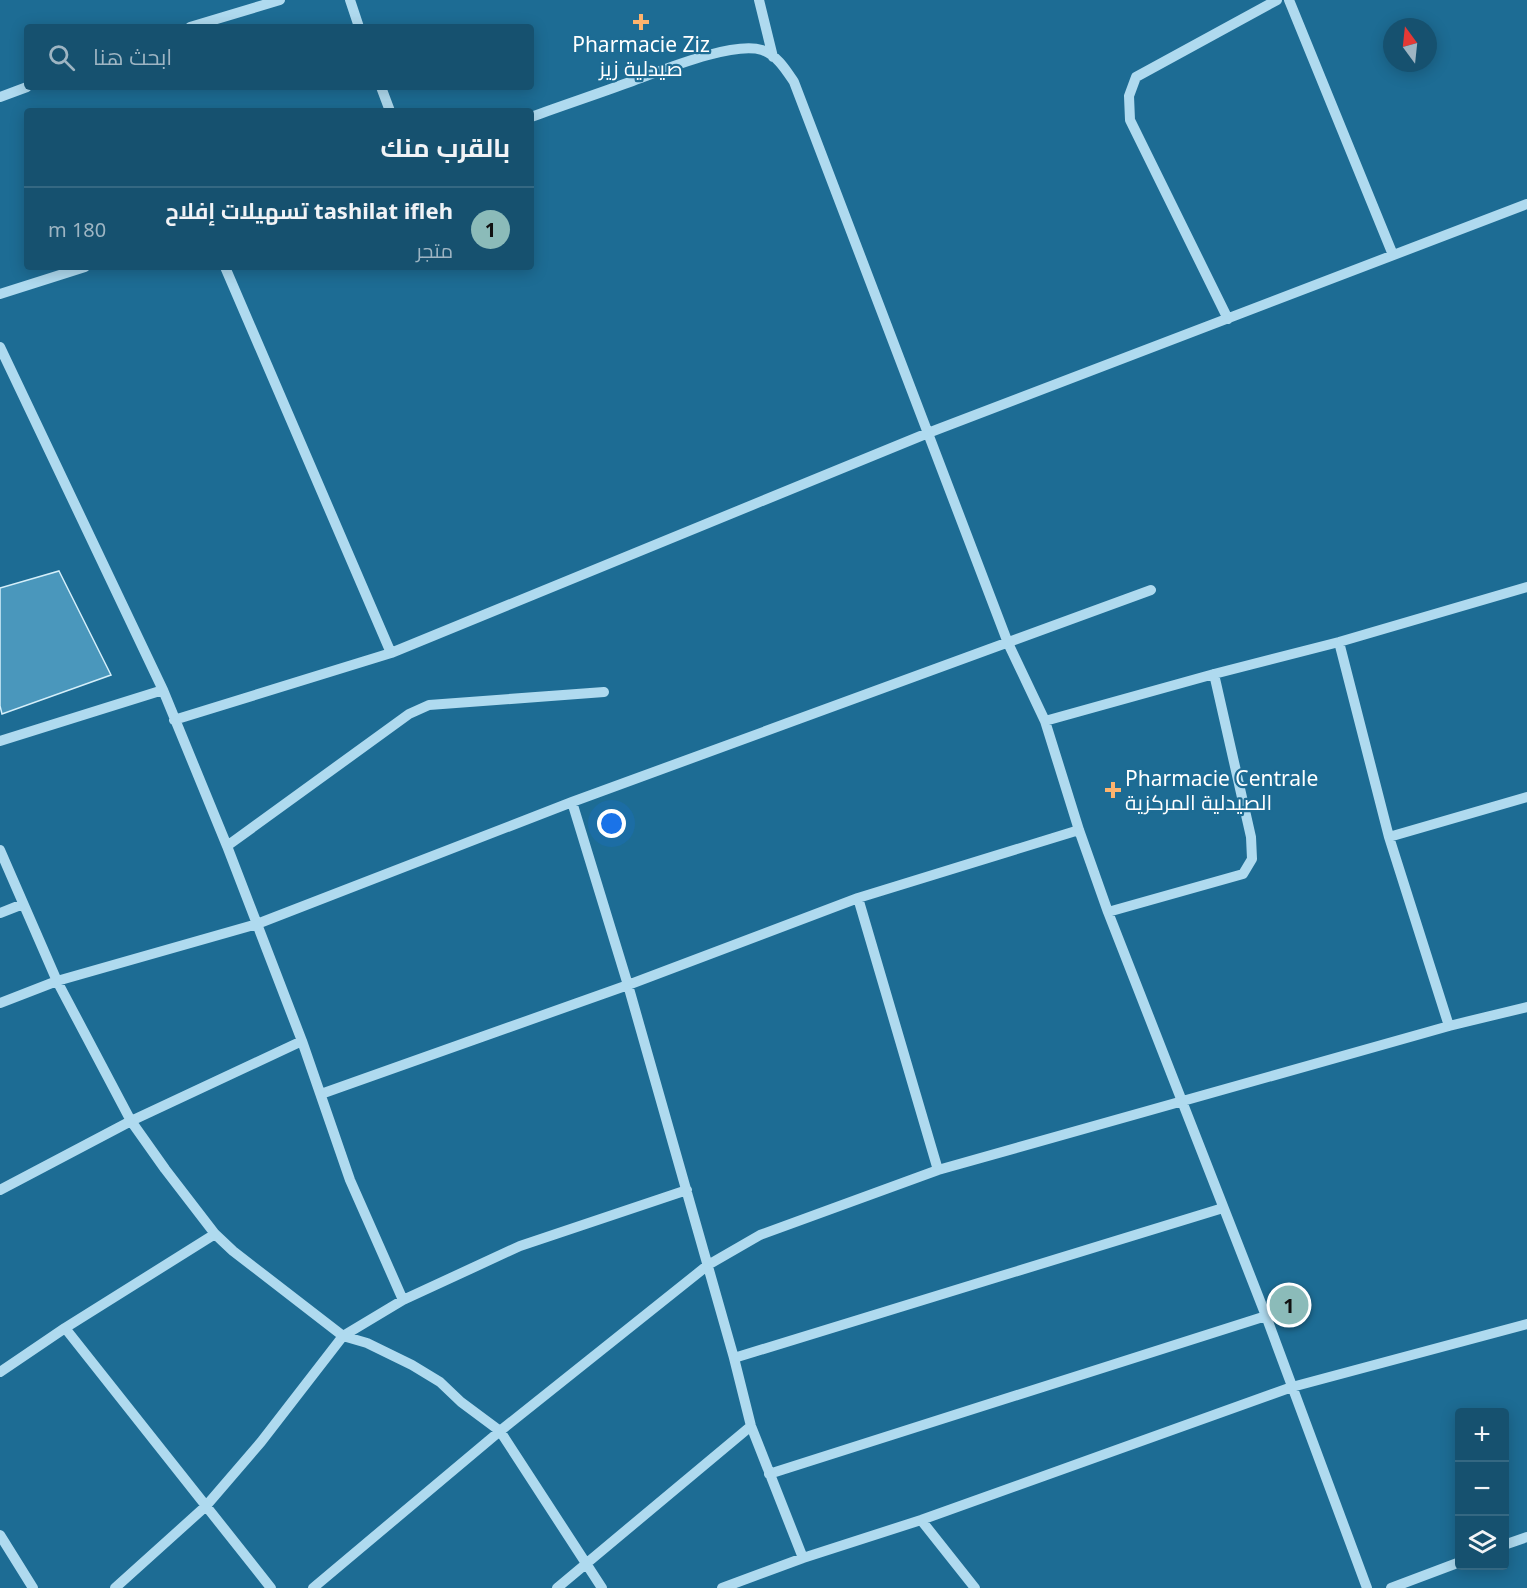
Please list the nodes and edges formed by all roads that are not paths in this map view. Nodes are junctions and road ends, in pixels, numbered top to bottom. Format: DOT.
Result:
graph roads {
  1 [pos="280,0"];
  2 [pos="350,0"];
  3 [pos="759,0"];
  4 [pos="1277,0"];
  5 [pos="1289,0"];
  6 [pos="200,24"];
  7 [pos="359,24"];
  8 [pos="773,57"];
  9 [pos="24,88"];
  10 [pos="382,90"];
  11 [pos="0,97"];
  12 [pos="389,108"];
  13 [pos="534,116"];
  14 [pos="1527,204"];
  15 [pos="1393,255"];
  16 [pos="76,270"];
  17 [pos="226,270"];
  18 [pos="0,294"];
  19 [pos="1228,319"];
  20 [pos="0,347"];
  21 [pos="928,434"];
  22 [pos="1527,587"];
  23 [pos="1151,590"];
  24 [pos="1339,642"];
  25 [pos="1008,643"];
  26 [pos="391,652"];
  27 [pos="1214,674"];
  28 [pos="163,690"];
  29 [pos="604,692"];
  30 [pos="174,720"];
  31 [pos="1045,721"];
  32 [pos="0,741"];
  33 [pos="1527,797"];
  34 [pos="572,802"];
  35 [pos="1079,830"];
  36 [pos="1389,837"];
  37 [pos="227,846"];
  38 [pos="0,850"];
  39 [pos="858,898"];
  40 [pos="23,904"];
  41 [pos="1108,912"];
  42 [pos="0,913"];
  43 [pos="256,924"];
  44 [pos="57,981"];
  45 [pos="628,985"];
  46 [pos="0,1003"];
  47 [pos="1527,1007"];
  48 [pos="1449,1026"];
  49 [pos="302,1041"];
  50 [pos="321,1094"];
  51 [pos="1182,1102"];
  52 [pos="131,1121"];
  53 [pos="938,1170"];
  54 [pos="687,1190"];
  55 [pos="0,1191"];
  56 [pos="1223,1208"];
  57 [pos="215,1234"];
  58 [pos="708,1265"];
  59 [pos="402,1300"];
  60 [pos="1266,1316"];
  61 [pos="1527,1324"];
  62 [pos="65,1328"];
  63 [pos="343,1336"];
  64 [pos="734,1358"];
  65 [pos="0,1372"];
  66 [pos="1292,1387"];
  67 [pos="751,1426"];
  68 [pos="500,1431"];
  69 [pos="769,1474"];
  70 [pos="206,1506"];
  71 [pos="921,1520"];
  72 [pos="0,1535"];
  73 [pos="1527,1537"];
  74 [pos="1509,1543"];
  75 [pos="803,1558"];
  76 [pos="1455,1564"];
  77 [pos="586,1565"];
  78 [pos="33,1588"];
  79 [pos="115,1588"];
  80 [pos="272,1588"];
  81 [pos="313,1588"];
  82 [pos="557,1588"];
  83 [pos="602,1588"];
  84 [pos="722,1588"];
  85 [pos="975,1588"];
  86 [pos="1367,1588"];
  87 [pos="1391,1588"];
  1 -- 6 [label="street"];
  2 -- 7 [label="street"];
  3 -- 8 [label="street"];
  4 -- 19 [label="street"];
  5 -- 15 [label="street"];
  8 -- 13 [label="street"];
  8 -- 21 [label="street"];
  9 -- 11 [label="street"];
  10 -- 12 [label="street"];
  14 -- 15 [label="street"];
  15 -- 19 [label="street"];
  16 -- 18 [label="street"];
  17 -- 26 [label="street"];
  19 -- 21 [label="street"];
  20 -- 28 [label="street"];
  21 -- 25 [label="street"];
  21 -- 26 [label="street"];
  22 -- 24 [label="street"];
  23 -- 25 [label="street"];
  24 -- 27 [label="street"];
  24 -- 36 [label="street"];
  25 -- 31 [label="street"];
  25 -- 34 [label="street"];
  26 -- 30 [label="street"];
  27 -- 31 [label="street"];
  27 -- 41 [label="street"];
  28 -- 30 [label="street"];
  28 -- 32 [label="street"];
  29 -- 37 [label="street"];
  30 -- 37 [label="street"];
  31 -- 35 [label="street"];
  33 -- 36 [label="street"];
  34 -- 43 [label="street"];
  34 -- 45 [label="street"];
  35 -- 39 [label="street"];
  35 -- 41 [label="street"];
  36 -- 48 [label="street"];
  37 -- 43 [label="street"];
  38 -- 40 [label="street"];
  39 -- 45 [label="street"];
  39 -- 53 [label="street"];
  40 -- 42 [label="street"];
  40 -- 44 [label="street"];
  41 -- 51 [label="street"];
  43 -- 44 [label="street"];
  43 -- 49 [label="street"];
  44 -- 46 [label="street"];
  44 -- 52 [label="street"];
  45 -- 50 [label="street"];
  45 -- 54 [label="street"];
  47 -- 48 [label="street"];
  48 -- 51 [label="street"];
  49 -- 50 [label="street"];
  49 -- 52 [label="street"];
  50 -- 59 [label="street"];
  51 -- 53 [label="street"];
  51 -- 56 [label="street"];
  52 -- 55 [label="street"];
  52 -- 57 [label="street"];
  53 -- 58 [label="street"];
  54 -- 58 [label="street"];
  54 -- 59 [label="street"];
  56 -- 60 [label="street"];
  56 -- 64 [label="street"];
  57 -- 62 [label="street"];
  57 -- 63 [label="street"];
  58 -- 64 [label="street"];
  58 -- 68 [label="street"];
  59 -- 63 [label="street"];
  60 -- 66 [label="street"];
  60 -- 69 [label="street"];
  61 -- 66 [label="street"];
  62 -- 65 [label="street"];
  62 -- 70 [label="street"];
  63 -- 68 [label="street"];
  63 -- 70 [label="street"];
  64 -- 67 [label="street"];
  66 -- 71 [label="street"];
  66 -- 86 [label="street"];
  67 -- 69 [label="street"];
  67 -- 77 [label="street"];
  68 -- 77 [label="street"];
  68 -- 81 [label="street"];
  69 -- 75 [label="street"];
  70 -- 79 [label="street"];
  70 -- 80 [label="street"];
  71 -- 75 [label="street"];
  71 -- 85 [label="street"];
  72 -- 78 [label="street"];
  73 -- 74 [label="street"];
  75 -- 84 [label="street"];
  76 -- 87 [label="street"];
  77 -- 82 [label="street"];
  77 -- 83 [label="street"];
}
